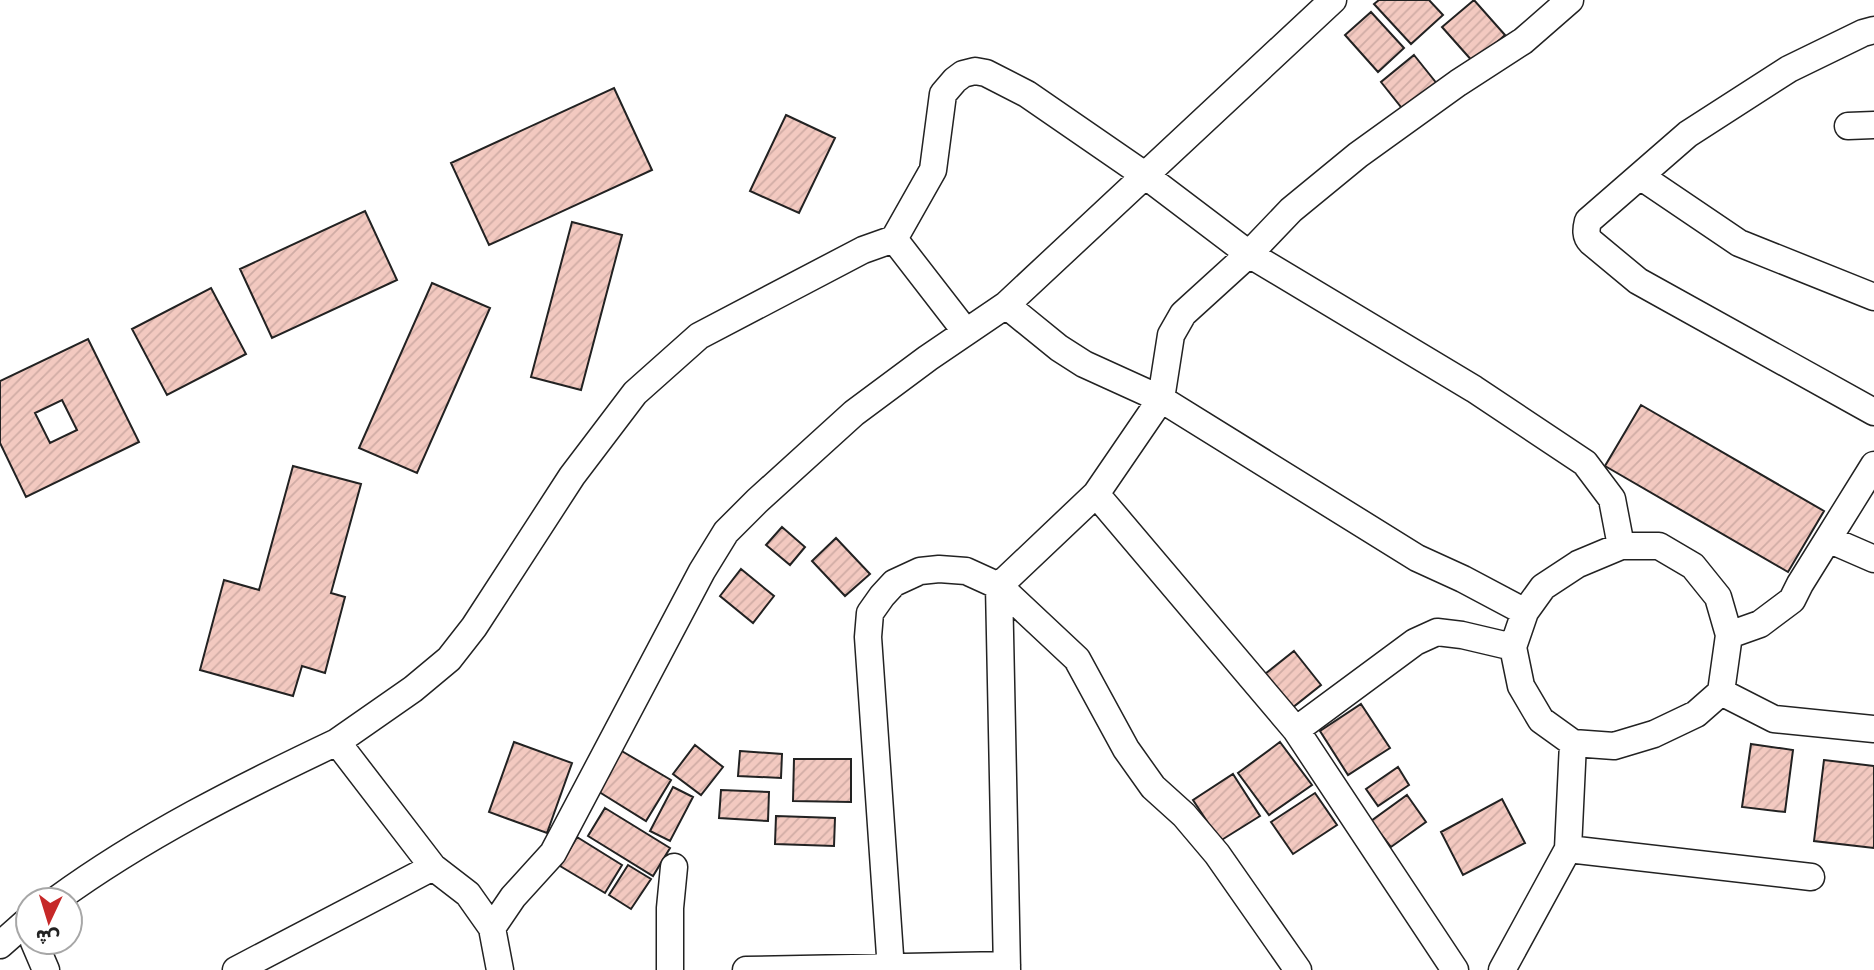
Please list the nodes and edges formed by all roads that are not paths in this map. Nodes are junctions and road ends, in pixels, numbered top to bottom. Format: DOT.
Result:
graph roads {
  1 [pos="1333,0"];
  2 [pos="1570,0"];
  3 [pos="1874,30"];
  4 [pos="1874,125"];
  5 [pos="1848,126"];
  6 [pos="1146,176"];
  7 [pos="1640,176"];
  8 [pos="894,239"];
  9 [pos="1249,254"];
  10 [pos="1874,298"];
  11 [pos="1006,305"];
  12 [pos="966,332"];
  13 [pos="1161,399"];
  14 [pos="1874,412"];
  15 [pos="1874,465"];
  16 [pos="1096,494"];
  17 [pos="1828,539"];
  18 [pos="1621,546"];
  19 [pos="1874,559"];
  20 [pos="999,586"];
  21 [pos="1525,612"];
  22 [pos="1730,635"];
  23 [pos="1513,647"];
  24 [pos="1721,692"];
  25 [pos="1874,729"];
  26 [pos="1296,730"];
  27 [pos="337,742"];
  28 [pos="1573,743"];
  29 [pos="1568,849"];
  30 [pos="433,867"];
  31 [pos="674,867"];
  32 [pos="1811,877"];
  33 [pos="75,886"];
  34 [pos="492,928"];
  35 [pos="891,968"];
  36 [pos="1007,968"];
  37 [pos="236,970"];
  38 [pos="500,970"];
  39 [pos="670,970"];
  40 [pos="746,970"];
  41 [pos="1298,970"];
  42 [pos="1455,970"];
  43 [pos="1502,970"];
  1 -- 6 [label="street"];
  2 -- 9 [label="street"];
  3 -- 7 [label="street"];
  4 -- 5 [label="street"];
  6 -- 8 [label="street"];
  6 -- 9 [label="street"];
  6 -- 11 [label="street"];
  7 -- 10 [label="street"];
  7 -- 14 [label="street"];
  8 -- 12 [label="street"];
  8 -- 27 [label="street"];
  9 -- 13 [label="street"];
  9 -- 18 [label="street"];
  11 -- 12 [label="street"];
  11 -- 13 [label="street"];
  12 -- 34 [label="street"];
  13 -- 16 [label="street"];
  13 -- 21 [label="street"];
  15 -- 17 [label="street"];
  16 -- 20 [label="street"];
  16 -- 26 [label="street"];
  17 -- 19 [label="street"];
  17 -- 22 [label="street"];
  18 -- 21 [label="street"];
  18 -- 22 [label="street"];
  20 -- 35 [label="street"];
  20 -- 36 [label="street"];
  20 -- 41 [label="street"];
  21 -- 23 [label="street"];
  22 -- 24 [label="street"];
  23 -- 26 [label="street"];
  23 -- 28 [label="street"];
  24 -- 25 [label="street"];
  24 -- 28 [label="street"];
  26 -- 42 [label="street"];
  27 -- 30 [label="street"];
  27 -- 33 [label="street"];
  28 -- 29 [label="street"];
  29 -- 32 [label="street"];
  29 -- 43 [label="street"];
  30 -- 34 [label="street"];
  30 -- 37 [label="street"];
  31 -- 39 [label="street"];
  34 -- 38 [label="street"];
  35 -- 36 [label="street"];
  35 -- 40 [label="street"];
}
